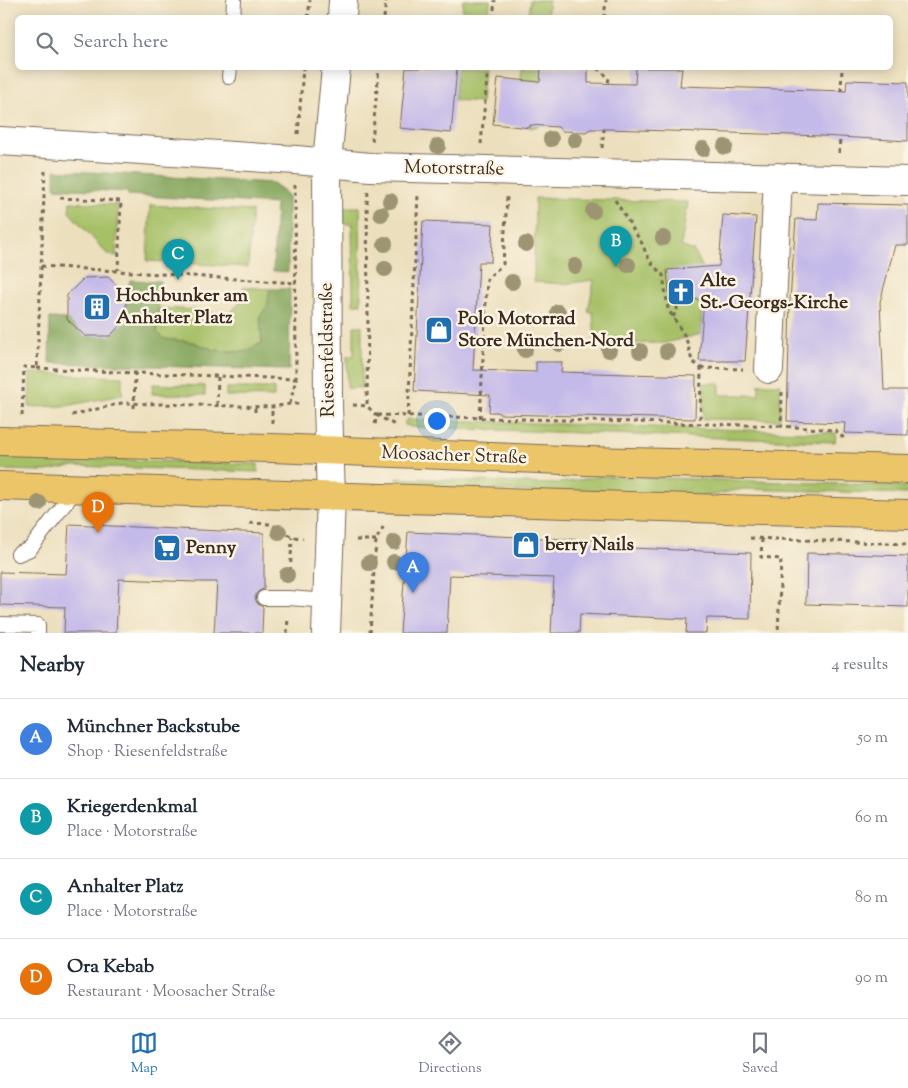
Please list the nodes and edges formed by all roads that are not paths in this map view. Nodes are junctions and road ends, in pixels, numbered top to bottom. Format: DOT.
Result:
graph roads {
  1 [pos="234,0"];
  2 [pos="343,0"];
  3 [pos="233,15"];
  4 [pos="342,15"];
  5 [pos="336,70"];
  6 [pos="0,141"];
  7 [pos="327,162"];
  8 [pos="778,177"];
  9 [pos="908,180"];
  10 [pos="769,369"];
  11 [pos="0,441"];
  12 [pos="330,451"];
  13 [pos="908,469"];
  14 [pos="0,486"];
  15 [pos="77,488"];
  16 [pos="331,497"];
  17 [pos="908,514"];
  18 [pos="18,554"];
  19 [pos="264,598"];
  20 [pos="328,601"];
  21 [pos="0,624"];
  22 [pos="38,633"];
  23 [pos="326,633"];
  1 -- 3 [label="lane"];
  2 -- 4 [label="street"];
  5 -- 7 [label="street, Riesenfeldstraße"];
  6 -- 7 [label="street, Motorstraße"];
  7 -- 8 [label="street, Motorstraße"];
  7 -- 12 [label="street, Riesenfeldstraße"];
  8 -- 9 [label="street, Motorstraße"];
  8 -- 10 [label="street"];
  11 -- 12 [label="main road, Moosacher Straße"];
  12 -- 13 [label="main road, Moosacher Straße"];
  12 -- 16 [label="street, Riesenfeldstraße"];
  14 -- 15 [label="main road"];
  15 -- 16 [label="main road"];
  15 -- 18 [label="lane"];
  16 -- 17 [label="main road"];
  16 -- 20 [label="street, Riesenfeldstraße"];
  19 -- 20 [label="lane"];
  20 -- 23 [label="street, Riesenfeldstraße"];
  21 -- 22 [label="lane"];
}
